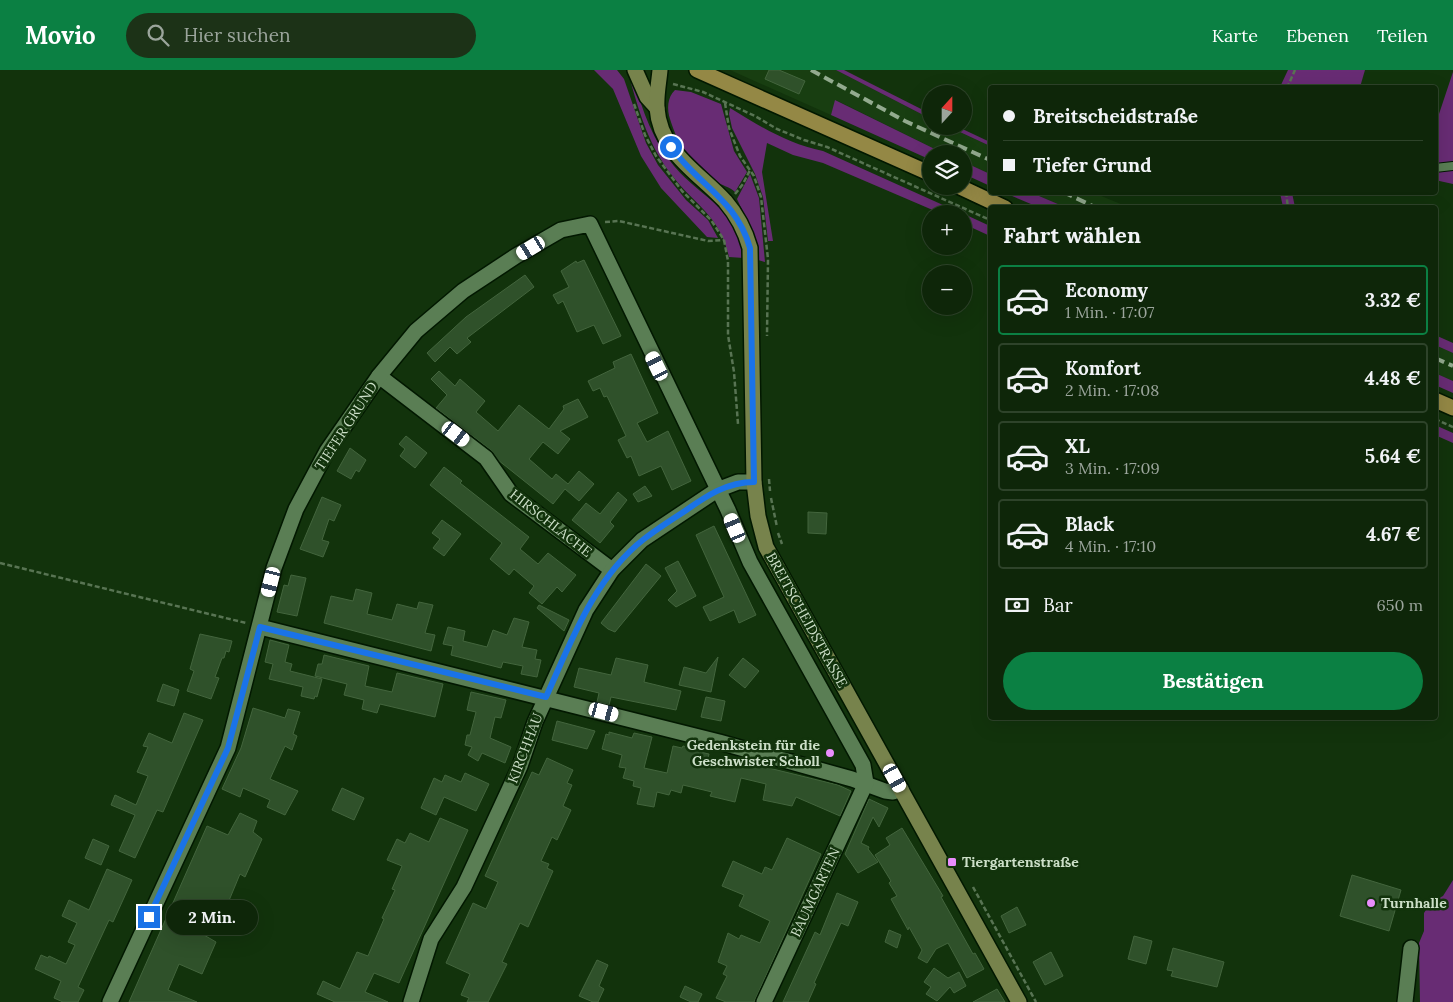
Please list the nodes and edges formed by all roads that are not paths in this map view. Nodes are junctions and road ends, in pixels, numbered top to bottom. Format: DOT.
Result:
graph roads {
  1 [pos="635,70"];
  2 [pos="660,70"];
  3 [pos="697,70"];
  4 [pos="657,108"];
  5 [pos="1453,166"];
  6 [pos="1438,168"];
  7 [pos="922,170"];
  8 [pos="972,193"];
  9 [pos="999,205"];
  10 [pos="590,224"];
  11 [pos="379,376"];
  12 [pos="1438,401"];
  13 [pos="1453,408"];
  14 [pos="754,482"];
  15 [pos="717,490"];
  16 [pos="612,570"];
  17 [pos="260,627"];
  18 [pos="546,697"];
  19 [pos="866,783"];
  20 [pos="901,788"];
  21 [pos="1411,948"];
  22 [pos="110,1002"];
  23 [pos="411,1002"];
  24 [pos="764,1002"];
  25 [pos="1019,1002"];
  26 [pos="1405,1002"];
  1 -- 4 [label="street, BREITSCHEIDSTRASSE"];
  2 -- 4 [label="street, BREITSCHEIDSTRASSE"];
  3 -- 7 [label="main road"];
  4 -- 14 [label="street, BREITSCHEIDSTRASSE"];
  5 -- 6 [label="lane"];
  8 -- 9 [label="main road"];
  10 -- 11 [label="street, TIEFER GRUND"];
  10 -- 15 [label="street, BREITSCHEIDSTRASSE"];
  11 -- 16 [label="street, HIRSCHLACHE"];
  11 -- 17 [label="street, TIEFER GRUND"];
  12 -- 13 [label="main road"];
  14 -- 15 [label="street, KIRCHHAU"];
  14 -- 20 [label="street, BREITSCHEIDSTRASSE"];
  15 -- 16 [label="street, KIRCHHAU"];
  15 -- 19 [label="street, BREITSCHEIDSTRASSE"];
  16 -- 18 [label="street, KIRCHHAU"];
  17 -- 18 [label="street"];
  17 -- 22 [label="street, TIEFER GRUND"];
  18 -- 19 [label="street"];
  18 -- 23 [label="street, KIRCHHAU"];
  19 -- 20 [label="street"];
  19 -- 24 [label="street, BAUMGARTEN"];
  20 -- 25 [label="street, BREITSCHEIDSTRASSE"];
  21 -- 26 [label="street"];
}
